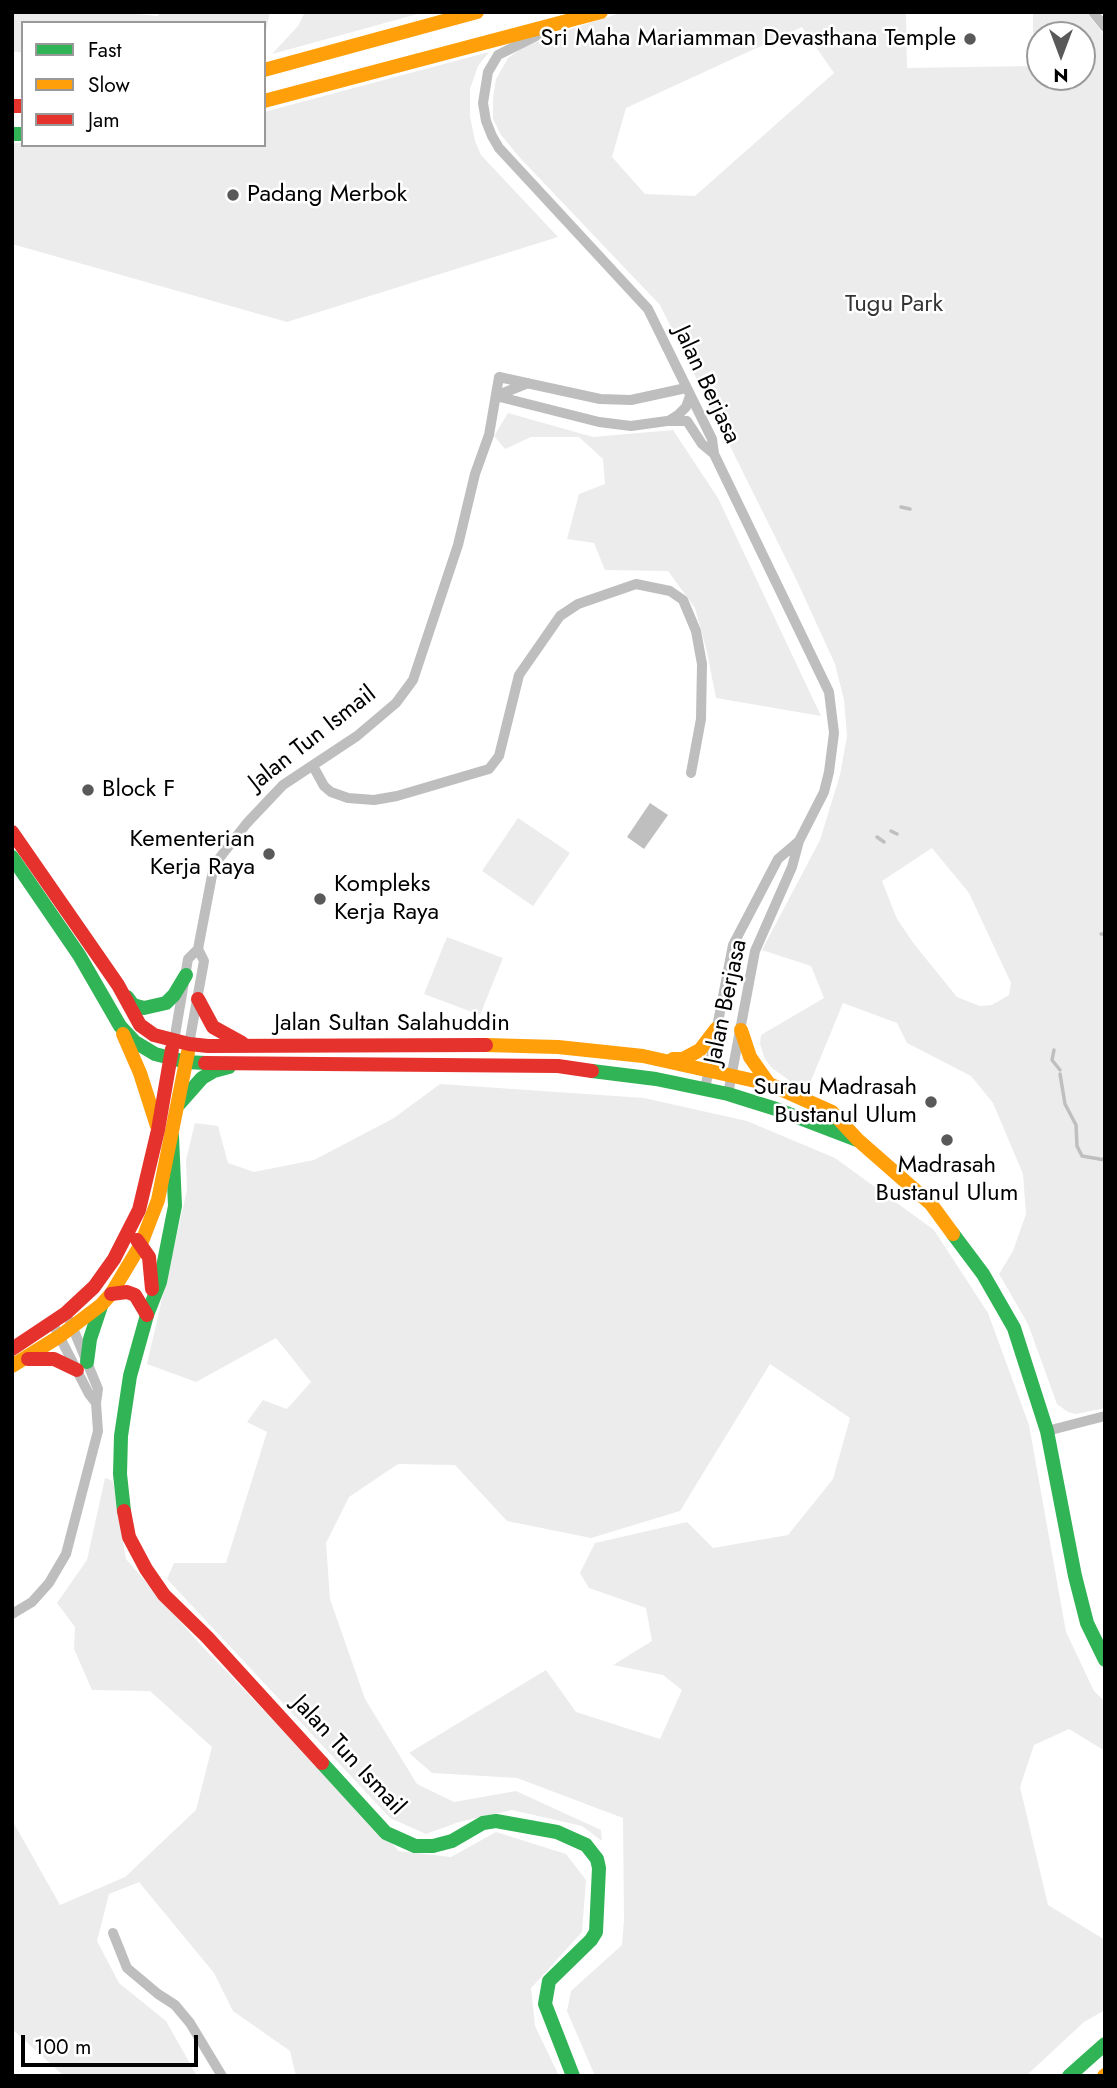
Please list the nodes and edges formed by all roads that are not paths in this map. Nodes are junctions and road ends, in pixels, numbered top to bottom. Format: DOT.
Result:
graph roads {
  1 [pos="477,12"];
  2 [pos="601,12"];
  3 [pos="1093,12"];
  4 [pos="566,23"];
  5 [pos="1105,27"];
  6 [pos="266,69"];
  7 [pos="266,100"];
  8 [pos="528,383"];
  9 [pos="688,392"];
  10 [pos="496,396"];
  11 [pos="667,421"];
  12 [pos="714,454"];
  13 [pos="313,766"];
  14 [pos="691,773"];
  15 [pos="12,832"];
  16 [pos="799,841"];
  17 [pos="12,857"];
  18 [pos="198,949"];
  19 [pos="186,975"];
  20 [pos="118,985"];
  21 [pos="198,999"];
  22 [pos="120,1026"];
  23 [pos="716,1029"];
  24 [pos="741,1030"];
  25 [pos="174,1041"];
  26 [pos="189,1044"];
  27 [pos="251,1047"];
  28 [pos="171,1058"];
  29 [pos="661,1059"];
  30 [pos="186,1062"];
  31 [pos="240,1064"];
  32 [pos="709,1069"];
  33 [pos="733,1074"];
  34 [pos="769,1084"];
  35 [pos="705,1089"];
  36 [pos="728,1094"];
  37 [pos="178,1106"];
  38 [pos="158,1130"];
  39 [pos="172,1136"];
  40 [pos="858,1140"];
  41 [pos="129,1230"];
  42 [pos="144,1239"];
  43 [pos="165,1257"];
  44 [pos="106,1299"];
  45 [pos="152,1299"];
  46 [pos="66,1313"];
  47 [pos="147,1315"];
  48 [pos="52,1322"];
  49 [pos="72,1327"];
  50 [pos="60,1336"];
  51 [pos="12,1349"];
  52 [pos="19,1362"];
  53 [pos="82,1366"];
  54 [pos="1105,1416"];
  55 [pos="1047,1430"];
  56 [pos="12,1614"];
  57 [pos="1105,1660"];
  58 [pos="113,1933"];
  59 [pos="1105,2044"];
  60 [pos="222,2076"];
  61 [pos="573,2076"];
  62 [pos="1069,2076"];
  1 -- 6 [label="street"];
  2 -- 4 [label="street"];
  3 -- 5 [label="street"];
  4 -- 7 [label="street"];
  4 -- 9 [label="street, Jalan Berjasa"];
  8 -- 9 [label="street, Jalan Tun Ismail"];
  8 -- 10 [label="street"];
  8 -- 10 [label="street, Jalan Tun Ismail"];
  9 -- 11 [label="street"];
  9 -- 12 [label="street, Jalan Berjasa"];
  10 -- 11 [label="street"];
  10 -- 13 [label="street, Jalan Tun Ismail"];
  11 -- 12 [label="street"];
  12 -- 16 [label="street, Jalan Berjasa"];
  13 -- 14 [label="street"];
  13 -- 18 [label="street, Jalan Tun Ismail"];
  15 -- 20 [label="street, Jalan Sultan Salahuddin"];
  16 -- 23 [label="street, Jalan Berjasa"];
  16 -- 24 [label="street, Jalan Berjasa"];
  17 -- 22 [label="street, Jalan Sultan Salahuddin"];
  18 -- 19 [label="street, Jalan Tun Ismail"];
  18 -- 21 [label="street, Jalan Tun Ismail"];
  19 -- 20 [label="street"];
  19 -- 25 [label="street, Jalan Tun Ismail"];
  20 -- 25 [label="street, Jalan Sultan Salahuddin"];
  21 -- 26 [label="street, Jalan Tun Ismail"];
  21 -- 27 [label="street"];
  22 -- 28 [label="street, Jalan Sultan Salahuddin"];
  22 -- 38 [label="street"];
  23 -- 29 [label="street"];
  23 -- 32 [label="street, Jalan Berjasa"];
  24 -- 33 [label="street, Jalan Berjasa"];
  24 -- 34 [label="street"];
  25 -- 26 [label="street, Jalan Sultan Salahuddin"];
  25 -- 28 [label="street, Jalan Tun Ismail"];
  26 -- 27 [label="street, Jalan Sultan Salahuddin"];
  26 -- 30 [label="street, Jalan Tun Ismail"];
  27 -- 29 [label="street, Jalan Sultan Salahuddin"];
  28 -- 30 [label="street, Jalan Sultan Salahuddin"];
  28 -- 38 [label="street, Jalan Tun Ismail"];
  29 -- 32 [label="street, Jalan Sultan Salahuddin"];
  30 -- 31 [label="street, Jalan Sultan Salahuddin"];
  30 -- 37 [label="street, Jalan Tun Ismail"];
  31 -- 35 [label="street, Jalan Sultan Salahuddin"];
  31 -- 37 [label="street"];
  32 -- 33 [label="street, Jalan Sultan Salahuddin"];
  32 -- 35 [label="street, Jalan Berjasa"];
  33 -- 34 [label="street, Jalan Sultan Salahuddin"];
  33 -- 36 [label="street, Jalan Berjasa"];
  34 -- 40 [label="street, Jalan Sultan Salahuddin"];
  35 -- 36 [label="street, Jalan Sultan Salahuddin"];
  36 -- 40 [label="street, Jalan Sultan Salahuddin"];
  37 -- 39 [label="street, Jalan Tun Ismail"];
  38 -- 41 [label="street, Jalan Tun Ismail"];
  39 -- 42 [label="street, Jalan Tun Ismail"];
  39 -- 43 [label="street, Jalan Tun Ismail"];
  40 -- 55 [label="street, Jalan Sultan Salahuddin"];
  41 -- 42 [label="street"];
  41 -- 46 [label="street, Jalan Tun Ismail"];
  42 -- 43 [label="street"];
  42 -- 44 [label="street, Jalan Tun Ismail"];
  42 -- 45 [label="street, Jalan Tun Ismail"];
  43 -- 45 [label="street, Jalan Tun Ismail"];
  44 -- 47 [label="street"];
  44 -- 49 [label="street, Jalan Tun Ismail"];
  44 -- 53 [label="street"];
  45 -- 47 [label="street, Jalan Tun Ismail"];
  46 -- 48 [label="street, Jalan Tun Ismail"];
  46 -- 49 [label="street"];
  47 -- 61 [label="street, Jalan Tun Ismail"];
  48 -- 50 [label="street"];
  48 -- 51 [label="street, Jalan Tun Ismail"];
  49 -- 50 [label="street, Jalan Tun Ismail"];
  49 -- 53 [label="street"];
  50 -- 52 [label="street, Jalan Tun Ismail"];
  50 -- 53 [label="street"];
  52 -- 53 [label="street"];
  53 -- 56 [label="street"];
  54 -- 55 [label="street"];
  55 -- 57 [label="street, Jalan Sultan Salahuddin"];
  58 -- 60 [label="street"];
  59 -- 62 [label="street"];
}
